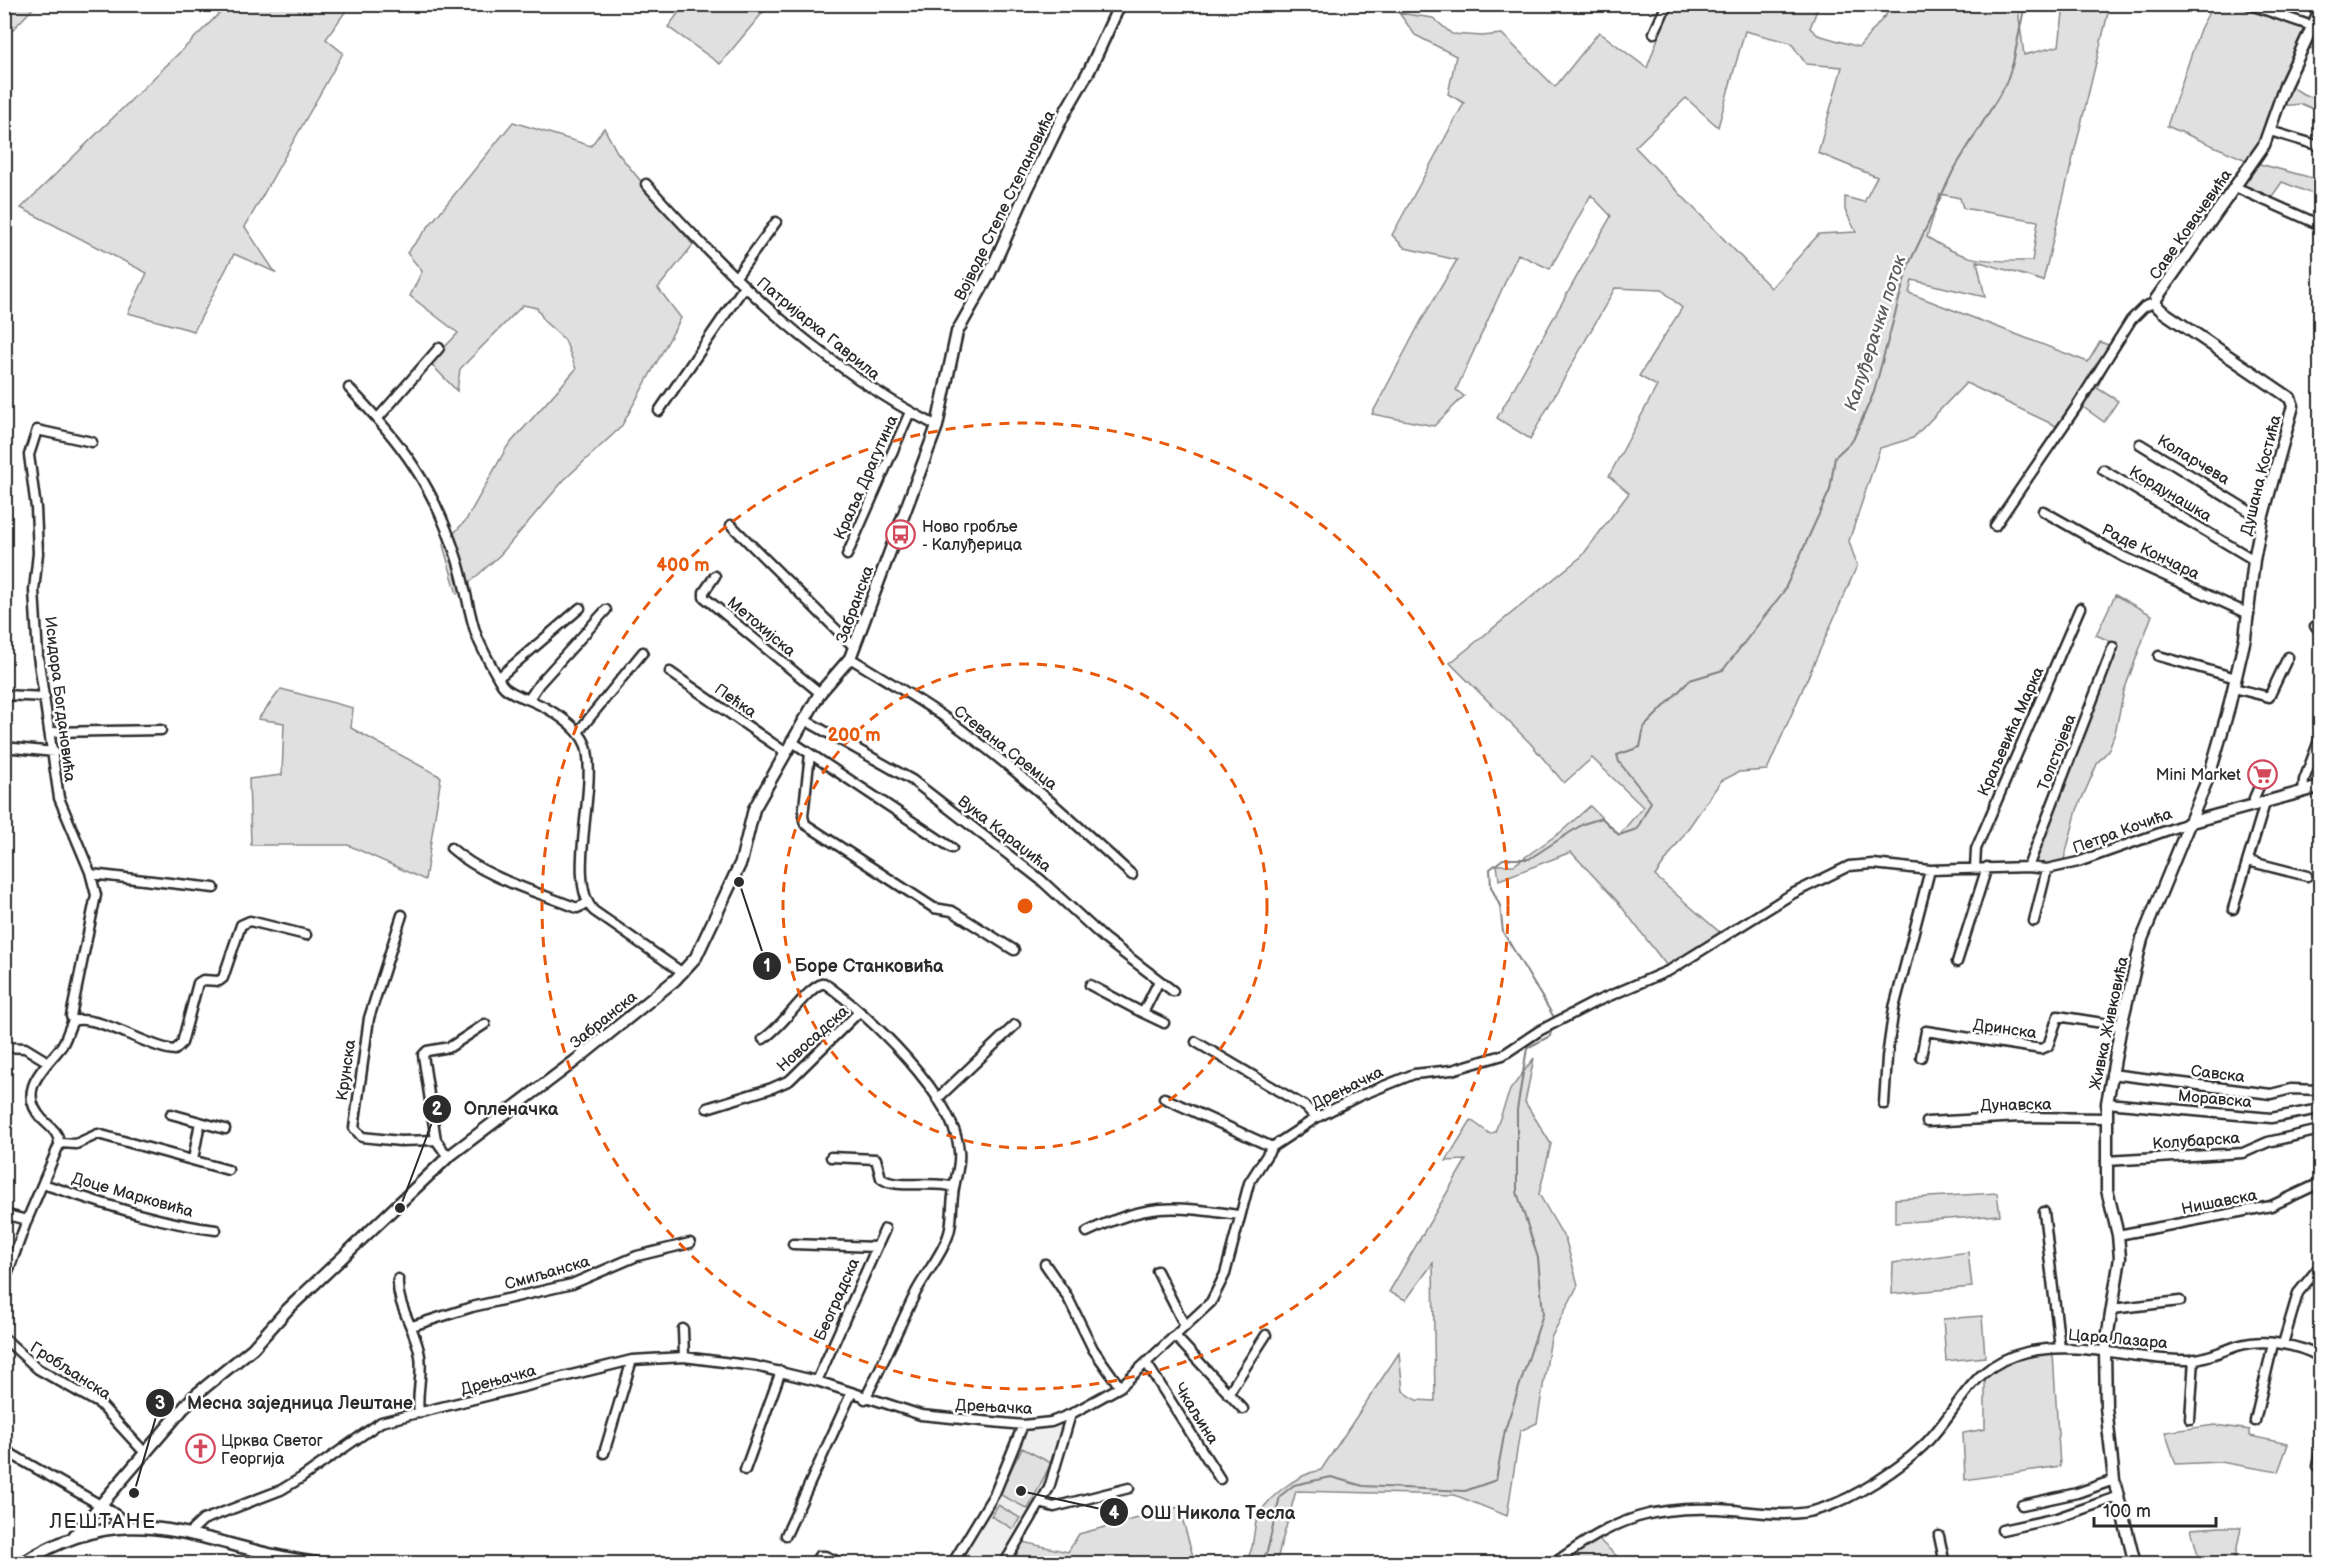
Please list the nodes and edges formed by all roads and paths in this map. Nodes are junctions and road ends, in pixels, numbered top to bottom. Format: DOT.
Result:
graph roads {
  1 [pos="1120,4"];
  2 [pos="1667,4"];
  3 [pos="2248,4"];
  4 [pos="2320,10"];
  5 [pos="2312,26"];
  6 [pos="1654,33"];
  7 [pos="2270,131"];
  8 [pos="2320,146"];
  9 [pos="646,184"];
  10 [pos="2235,187"];
  11 [pos="776,222"];
  12 [pos="2320,225"];
  13 [pos="735,278"];
  14 [pos="744,286"];
  15 [pos="2156,302"];
  16 [pos="439,348"];
  17 [pos="349,388"];
  18 [pos="659,411"];
  19 [pos="910,412"];
  20 [pos="378,418"];
  21 [pos="937,426"];
  22 [pos="92,442"];
  23 [pos="2140,444"];
  24 [pos="2103,470"];
  25 [pos="2043,511"];
  26 [pos="2262,519"];
  27 [pos="731,525"];
  28 [pos="1995,526"];
  29 [pos="847,555"];
  30 [pos="2254,560"];
  31 [pos="715,576"];
  32 [pos="580,608"];
  33 [pos="2080,608"];
  34 [pos="606,610"];
  35 [pos="2249,614"];
  36 [pos="2113,647"];
  37 [pos="644,652"];
  38 [pos="852,653"];
  39 [pos="2159,656"];
  40 [pos="2288,657"];
  41 [pos="670,672"];
  42 [pos="498,678"];
  43 [pos="2235,683"];
  44 [pos="820,693"];
  45 [pos="4,695"];
  46 [pos="45,697"];
  47 [pos="528,699"];
  48 [pos="803,719"];
  49 [pos="161,730"];
  50 [pos="51,732"];
  51 [pos="578,732"];
  52 [pos="2320,738"];
  53 [pos="791,741"];
  54 [pos="4,747"];
  55 [pos="54,752"];
  56 [pos="785,752"];
  57 [pos="810,754"];
  58 [pos="2265,773"];
  59 [pos="2320,787"];
  60 [pos="2303,792"];
  61 [pos="2259,804"];
  62 [pos="2188,823"];
  63 [pos="952,848"];
  64 [pos="451,849"];
  65 [pos="2248,861"];
  66 [pos="1987,867"];
  67 [pos="2028,867"];
  68 [pos="1975,868"];
  69 [pos="2048,869"];
  70 [pos="1930,870"];
  71 [pos="91,874"];
  72 [pos="1132,875"];
  73 [pos="2307,876"];
  74 [pos="1805,886"];
  75 [pos="214,888"];
  76 [pos="588,903"];
  77 [pos="2233,909"];
  78 [pos="402,915"];
  79 [pos="2034,921"];
  80 [pos="306,935"];
  81 [pos="1014,950"];
  82 [pos="1957,963"];
  83 [pos="683,973"];
  84 [pos="1159,981"];
  85 [pos="1089,986"];
  86 [pos="1173,991"];
  87 [pos="858,1013"];
  88 [pos="1143,1013"];
  89 [pos="73,1021"];
  90 [pos="1164,1023"];
  91 [pos="485,1024"];
  92 [pos="1015,1025"];
  93 [pos="2121,1026"];
  94 [pos="764,1039"];
  95 [pos="1196,1042"];
  96 [pos="4,1047"];
  97 [pos="1921,1057"];
  98 [pos="48,1062"];
  99 [pos="2111,1074"];
  100 [pos="2320,1090"];
  101 [pos="1164,1098"];
  102 [pos="937,1099"];
  103 [pos="2107,1103"];
  104 [pos="1884,1104"];
  105 [pos="707,1108"];
  106 [pos="2320,1109"];
  107 [pos="171,1114"];
  108 [pos="1316,1118"];
  109 [pos="2106,1118"];
  110 [pos="200,1122"];
  111 [pos="1927,1122"];
  112 [pos="225,1129"];
  113 [pos="2320,1130"];
  114 [pos="436,1140"];
  115 [pos="60,1143"];
  116 [pos="1272,1147"];
  117 [pos="448,1156"];
  118 [pos="831,1157"];
  119 [pos="193,1160"];
  120 [pos="2106,1161"];
  121 [pos="228,1170"];
  122 [pos="2320,1183"];
  123 [pos="43,1184"];
  124 [pos="954,1187"];
  125 [pos="2044,1212"];
  126 [pos="4,1214"];
  127 [pos="1239,1215"];
  128 [pos="27,1220"];
  129 [pos="885,1229"];
  130 [pos="216,1230"];
  131 [pos="1087,1232"];
  132 [pos="2118,1235"];
  133 [pos="690,1243"];
  134 [pos="793,1244"];
  135 [pos="876,1247"];
  136 [pos="1045,1264"];
  137 [pos="2320,1266"];
  138 [pos="1157,1271"];
  139 [pos="398,1279"];
  140 [pos="4,1284"];
  141 [pos="2180,1301"];
  142 [pos="2112,1309"];
  143 [pos="412,1326"];
  144 [pos="1185,1326"];
  145 [pos="683,1329"];
  146 [pos="1266,1335"];
  147 [pos="1176,1337"];
  148 [pos="4,1338"];
  149 [pos="2278,1344"];
  150 [pos="2060,1348"];
  151 [pos="2105,1351"];
  152 [pos="684,1357"];
  153 [pos="2320,1357"];
  154 [pos="2194,1359"];
  155 [pos="632,1360"];
  156 [pos="1147,1364"];
  157 [pos="781,1371"];
  158 [pos="817,1381"];
  159 [pos="1120,1387"];
  160 [pos="851,1394"];
  161 [pos="1228,1394"];
  162 [pos="865,1399"];
  163 [pos="1243,1409"];
  164 [pos="419,1413"];
  165 [pos="1071,1414"];
  166 [pos="2190,1419"];
  167 [pos="2255,1421"];
  168 [pos="1023,1425"];
  169 [pos="4,1450"];
  170 [pos="2320,1452"];
  171 [pos="604,1453"];
  172 [pos="146,1454"];
  173 [pos="2317,1466"];
  174 [pos="745,1470"];
  175 [pos="1220,1479"];
  176 [pos="2114,1480"];
  177 [pos="1129,1488"];
  178 [pos="2117,1497"];
  179 [pos="1040,1503"];
  180 [pos="2022,1504"];
  181 [pos="102,1506"];
  182 [pos="130,1526"];
  183 [pos="2002,1530"];
  184 [pos="189,1533"];
  185 [pos="786,1535"];
  186 [pos="74,1536"];
  187 [pos="1939,1536"];
  188 [pos="21,1563"];
  189 [pos="318,1563"];
  190 [pos="814,1563"];
  191 [pos="843,1563"];
  192 [pos="951,1563"];
  193 [pos="1004,1563"];
  194 [pos="1553,1563"];
  195 [pos="1946,1563"];
  196 [pos="2135,1563"];
  1 -- 21 [label="street, Војводе Степе Степановића"];
  2 -- 6 [label="street"];
  3 -- 5 [label="street"];
  4 -- 5 [label="street, Саве Ковачевића"];
  5 -- 7 [label="street, Саве Ковачевића"];
  7 -- 8 [label="street"];
  7 -- 10 [label="street, Саве Ковачевића"];
  9 -- 13 [label="street, Патријарха Гаврила"];
  10 -- 12 [label="street"];
  10 -- 15 [label="street, Саве Ковачевића"];
  11 -- 13 [label="street"];
  13 -- 14 [label="street, Патријарха Гаврила"];
  14 -- 18 [label="street"];
  14 -- 19 [label="street, Патријарха Гаврила"];
  15 -- 26 [label="street, Душана Костића"];
  15 -- 28 [label="street, Саве Ковачевића"];
  16 -- 20 [label="street"];
  17 -- 20 [label="street"];
  19 -- 21 [label="street, Патријарха Гаврила"];
  19 -- 29 [label="street, Краља Драгутина"];
  20 -- 42 [label="street"];
  21 -- 38 [label="street, Забранска"];
  22 -- 46 [label="street, Исидора Богдановића"];
  23 -- 26 [label="street, Коларчева"];
  24 -- 30 [label="street, Кордунашка"];
  25 -- 35 [label="street, Раде Кончара"];
  26 -- 30 [label="street, Душана Костића"];
  27 -- 38 [label="street, Стевана Сремца"];
  30 -- 35 [label="street, Душана Костића"];
  31 -- 44 [label="street, Метохијска"];
  32 -- 42 [label="street"];
  33 -- 68 [label="street, Краљевића Марка"];
  34 -- 47 [label="street"];
  35 -- 43 [label="street, Душана Костића"];
  36 -- 67 [label="street, Толстојева"];
  37 -- 51 [label="street"];
  38 -- 44 [label="street, Забранска"];
  38 -- 72 [label="street, Стевана Сремца"];
  39 -- 43 [label="street"];
  40 -- 43 [label="street"];
  41 -- 56 [label="street, Пећка"];
  42 -- 47 [label="street"];
  43 -- 62 [label="street, Душана Костића"];
  44 -- 48 [label="street, Забранска"];
  45 -- 46 [label="street"];
  46 -- 50 [label="street, Исидора Богдановића"];
  47 -- 51 [label="street"];
  48 -- 53 [label="street, Забранска"];
  48 -- 84 [label="street, Вука Караџића"];
  49 -- 50 [label="street"];
  50 -- 55 [label="street, Исидора Богдановића"];
  51 -- 76 [label="street"];
  52 -- 60 [label="street"];
  53 -- 56 [label="street, Забранска"];
  53 -- 57 [label="street"];
  54 -- 55 [label="street"];
  55 -- 71 [label="street, Исидора Богдановића"];
  56 -- 83 [label="street, Забранска"];
  57 -- 63 [label="street"];
  57 -- 81 [label="street"];
  58 -- 61 [label="street"];
  59 -- 60 [label="street, Петра Кочића"];
  60 -- 61 [label="street, Петра Кочића"];
  61 -- 62 [label="street, Петра Кочића"];
  61 -- 65 [label="street"];
  62 -- 69 [label="street, Петра Кочића"];
  62 -- 93 [label="street, Живка Живковића"];
  64 -- 76 [label="street"];
  65 -- 73 [label="street"];
  65 -- 77 [label="street"];
  66 -- 67 [label="street, Петра Кочића"];
  66 -- 68 [label="street, Петра Кочића"];
  66 -- 82 [label="street"];
  67 -- 69 [label="street, Петра Кочића"];
  68 -- 70 [label="street, Петра Кочића"];
  69 -- 79 [label="street"];
  70 -- 74 [label="street, Петра Кочића"];
  70 -- 104 [label="street"];
  71 -- 75 [label="street"];
  71 -- 89 [label="street, Исидора Богдановића"];
  74 -- 108 [label="street, Дрењачка"];
  76 -- 83 [label="street"];
  78 -- 114 [label="street, Крунска"];
  80 -- 89 [label="street"];
  83 -- 117 [label="street, Забранска"];
  84 -- 86 [label="street, Вука Караџића"];
  84 -- 88 [label="street"];
  85 -- 88 [label="street"];
  87 -- 94 [label="street"];
  87 -- 102 [label="street, Новосадска"];
  87 -- 105 [label="street, Новосадска"];
  88 -- 90 [label="street"];
  89 -- 98 [label="street, Исидора Богдановића"];
  91 -- 114 [label="street"];
  92 -- 102 [label="street"];
  93 -- 97 [label="street, Дринска"];
  93 -- 99 [label="street, Живка Живковића"];
  95 -- 108 [label="street"];
  96 -- 98 [label="street"];
  98 -- 115 [label="street, Исидора Богдановића"];
  99 -- 100 [label="street, Савска"];
  99 -- 103 [label="street, Живка Живковића"];
  101 -- 116 [label="street"];
  102 -- 124 [label="street, Новосадска"];
  103 -- 106 [label="street, Моравска"];
  103 -- 109 [label="street, Живка Живковића"];
  107 -- 110 [label="street"];
  108 -- 116 [label="street, Дрењачка"];
  109 -- 111 [label="street, Дунавска"];
  109 -- 120 [label="street, Живка Живковића"];
  110 -- 112 [label="street"];
  110 -- 119 [label="street"];
  113 -- 120 [label="street, Колубарска"];
  114 -- 117 [label="street"];
  115 -- 119 [label="street, Доце Марковића"];
  115 -- 123 [label="street"];
  116 -- 127 [label="street, Дрењачка"];
  117 -- 172 [label="street, Забранска"];
  118 -- 124 [label="street"];
  119 -- 121 [label="street, Доце Марковића"];
  120 -- 132 [label="street, Живка Живковића"];
  122 -- 132 [label="street, Нишавска"];
  123 -- 128 [label="street"];
  123 -- 130 [label="street, Доце Марковића"];
  124 -- 162 [label="street, Новосадска"];
  125 -- 150 [label="street"];
  126 -- 128 [label="street"];
  127 -- 131 [label="street"];
  127 -- 144 [label="street, Дрењачка"];
  128 -- 140 [label="street"];
  129 -- 135 [label="street, Београдска"];
  132 -- 142 [label="street, Живка Живковића"];
  133 -- 143 [label="street, Смиљанска"];
  134 -- 135 [label="street"];
  135 -- 158 [label="street, Београдска"];
  136 -- 159 [label="street"];
  137 -- 149 [label="street"];
  138 -- 144 [label="street"];
  139 -- 143 [label="street"];
  141 -- 142 [label="street"];
  142 -- 151 [label="street, Живка Живковића"];
  143 -- 164 [label="street"];
  144 -- 147 [label="street, Дрењачка"];
  145 -- 152 [label="street"];
  146 -- 161 [label="street"];
  147 -- 156 [label="street, Дрењачка"];
  147 -- 161 [label="street"];
  148 -- 172 [label="street, Гробљанска"];
  149 -- 153 [label="street, Цара Лазара"];
  149 -- 154 [label="street, Цара Лазара"];
  149 -- 167 [label="street"];
  150 -- 151 [label="street, Цара Лазара"];
  150 -- 194 [label="street, Цара Лазара"];
  151 -- 154 [label="street, Цара Лазара"];
  151 -- 176 [label="street, Живка Живковића"];
  152 -- 155 [label="street, Дрењачка"];
  152 -- 157 [label="street, Дрењачка"];
  154 -- 166 [label="street"];
  155 -- 164 [label="street, Дрењачка"];
  155 -- 171 [label="street"];
  156 -- 159 [label="street, Дрењачка"];
  156 -- 175 [label="street, Чкаљина"];
  157 -- 158 [label="street, Дрењачка"];
  157 -- 174 [label="street"];
  158 -- 160 [label="street, Дрењачка"];
  159 -- 165 [label="street, Дрењачка"];
  160 -- 162 [label="street, Дрењачка"];
  160 -- 185 [label="street"];
  161 -- 163 [label="street"];
  162 -- 168 [label="street, Дрењачка"];
  164 -- 184 [label="street, Дрењачка"];
  165 -- 168 [label="street, Дрењачка"];
  165 -- 179 [label="street"];
  168 -- 192 [label="street"];
  169 -- 181 [label="street"];
  170 -- 173 [label="street"];
  172 -- 181 [label="street, Забранска"];
  176 -- 178 [label="street, Живка Живковића"];
  176 -- 180 [label="street"];
  177 -- 179 [label="street"];
  178 -- 183 [label="street"];
  178 -- 196 [label="street, Живка Живковића"];
  179 -- 193 [label="street"];
  181 -- 182 [label="street"];
  181 -- 186 [label="street, Забранска"];
  182 -- 184 [label="street"];
  182 -- 186 [label="street"];
  184 -- 189 [label="street"];
  186 -- 188 [label="street"];
  187 -- 195 [label="street"];
  190 -- 191 [label="street"];
}
